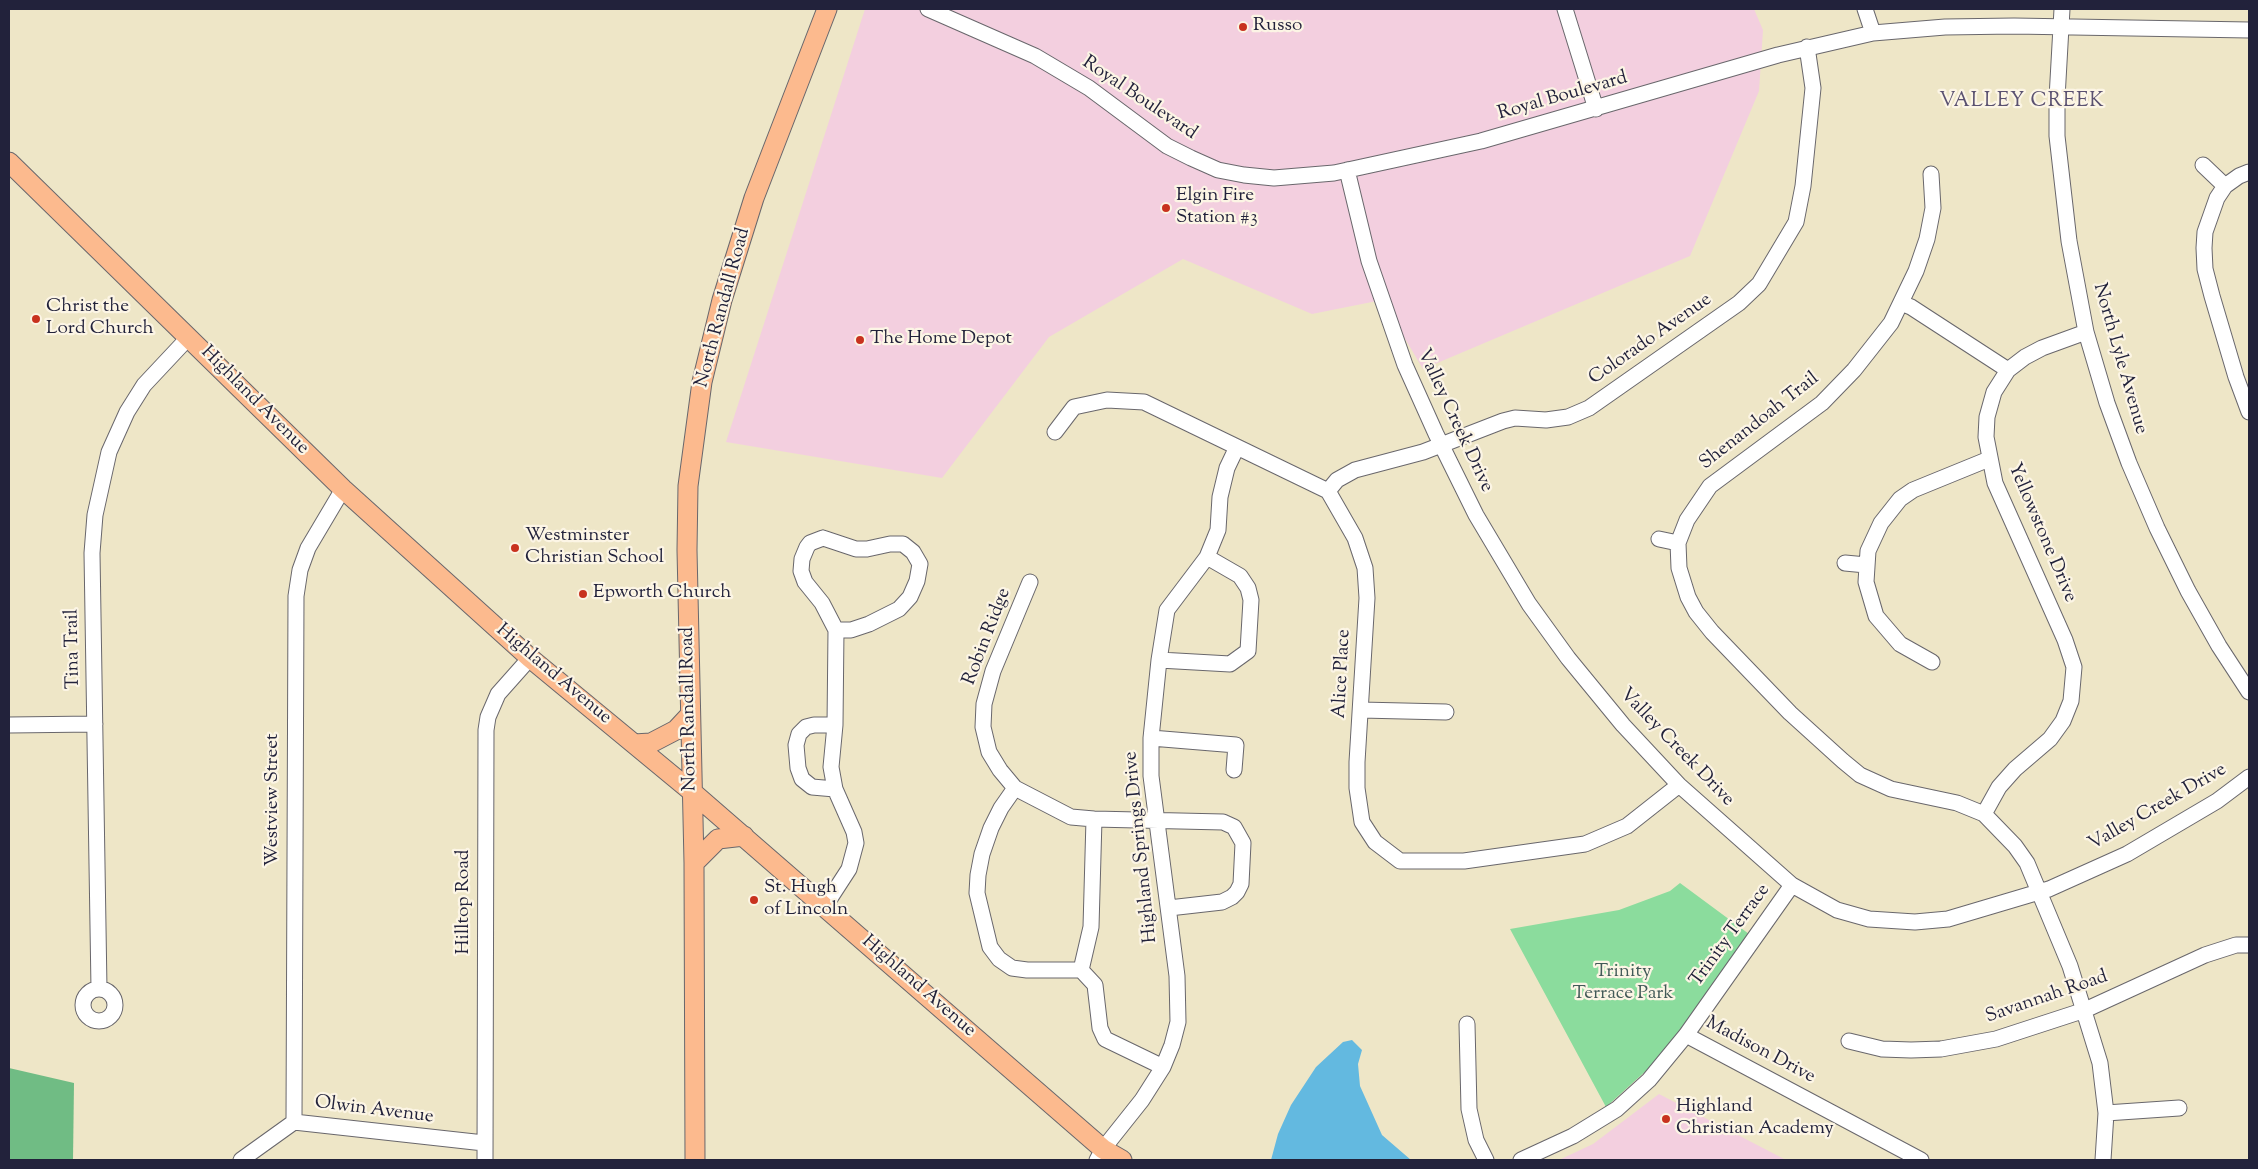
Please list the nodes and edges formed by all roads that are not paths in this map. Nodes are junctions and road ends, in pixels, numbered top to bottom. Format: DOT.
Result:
graph roads {
  1 [pos="826,9"];
  2 [pos="928,9"];
  3 [pos="1565,9"];
  4 [pos="1865,9"];
  5 [pos="2062,9"];
  6 [pos="2060,26"];
  7 [pos="2249,30"];
  8 [pos="1873,33"];
  9 [pos="1808,48"];
  10 [pos="1596,109"];
  11 [pos="9,162"];
  12 [pos="2203,165"];
  13 [pos="1347,170"];
  14 [pos="2249,172"];
  15 [pos="1931,174"];
  16 [pos="2225,186"];
  17 [pos="1901,303"];
  18 [pos="2086,332"];
  19 [pos="189,337"];
  20 [pos="2008,370"];
  21 [pos="2249,412"];
  22 [pos="1055,432"];
  23 [pos="1441,445"];
  24 [pos="1237,447"];
  25 [pos="1988,459"];
  26 [pos="343,489"];
  27 [pos="1328,491"];
  28 [pos="1659,539"];
  29 [pos="1678,542"];
  30 [pos="1207,557"];
  31 [pos="1845,563"];
  32 [pos="1866,566"];
  33 [pos="1030,582"];
  34 [pos="836,630"];
  35 [pos="530,658"];
  36 [pos="1159,660"];
  37 [pos="1932,662"];
  38 [pos="2249,692"];
  39 [pos="1361,710"];
  40 [pos="1446,712"];
  41 [pos="690,715"];
  42 [pos="95,724"];
  43 [pos="9,725"];
  44 [pos="835,725"];
  45 [pos="1151,738"];
  46 [pos="634,744"];
  47 [pos="1234,770"];
  48 [pos="2249,777"];
  49 [pos="1679,785"];
  50 [pos="1014,788"];
  51 [pos="835,789"];
  52 [pos="691,791"];
  53 [pos="1984,814"];
  54 [pos="1094,820"];
  55 [pos="1157,820"];
  56 [pos="744,836"];
  57 [pos="694,863"];
  58 [pos="1792,885"];
  59 [pos="2040,892"];
  60 [pos="825,906"];
  61 [pos="1168,908"];
  62 [pos="2249,945"];
  63 [pos="1081,970"];
  64 [pos="99,989"];
  65 [pos="2084,1010"];
  66 [pos="1467,1024"];
  67 [pos="1686,1035"];
  68 [pos="1848,1041"];
  69 [pos="1163,1067"];
  70 [pos="2179,1108"];
  71 [pos="2106,1113"];
  72 [pos="294,1122"];
  73 [pos="484,1143"];
  74 [pos="1100,1154"];
  75 [pos="241,1160"];
  76 [pos="484,1160"];
  77 [pos="695,1160"];
  78 [pos="1122,1160"];
  79 [pos="1486,1160"];
  80 [pos="1521,1160"];
  81 [pos="1921,1160"];
  82 [pos="2103,1160"];
  1 -- 41 [label="main road, North Randall Road"];
  2 -- 13 [label="street, Royal Boulevard"];
  3 -- 10 [label="street"];
  4 -- 8 [label="street"];
  5 -- 6 [label="street, North Lyle Avenue"];
  6 -- 7 [label="street, Royal Boulevard"];
  6 -- 8 [label="street, Royal Boulevard"];
  6 -- 18 [label="street, North Lyle Avenue"];
  8 -- 9 [label="street, Royal Boulevard"];
  9 -- 10 [label="street, Royal Boulevard"];
  9 -- 23 [label="street, Colorado Avenue"];
  10 -- 13 [label="street, Royal Boulevard"];
  11 -- 19 [label="main road, Highland Avenue"];
  12 -- 16 [label="street"];
  13 -- 23 [label="street, Valley Creek Drive"];
  14 -- 16 [label="street"];
  15 -- 17 [label="street, Shenandoah Trail"];
  16 -- 21 [label="street"];
  17 -- 20 [label="street"];
  17 -- 29 [label="street, Shenandoah Trail"];
  18 -- 20 [label="street, Yellowstone Drive"];
  18 -- 38 [label="street, North Lyle Avenue"];
  19 -- 26 [label="main road, Highland Avenue"];
  19 -- 42 [label="street, Tina Trail"];
  20 -- 25 [label="street, Yellowstone Drive"];
  22 -- 24 [label="street"];
  23 -- 27 [label="street, Colorado Avenue"];
  23 -- 49 [label="street, Valley Creek Drive"];
  24 -- 27 [label="street"];
  24 -- 30 [label="street, Highland Springs Drive"];
  25 -- 32 [label="street"];
  25 -- 53 [label="street, Yellowstone Drive"];
  26 -- 35 [label="main road, Highland Avenue"];
  26 -- 72 [label="street, Westview Street"];
  27 -- 39 [label="street, Alice Place"];
  28 -- 29 [label="street"];
  29 -- 53 [label="street, Shenandoah Trail"];
  30 -- 36 [label="street, Highland Springs Drive"];
  30 -- 36 [label="street"];
  31 -- 32 [label="street"];
  32 -- 37 [label="street"];
  33 -- 50 [label="street, Robin Ridge"];
  34 -- 34 [label="street"];
  34 -- 44 [label="street"];
  35 -- 46 [label="main road, Highland Avenue"];
  35 -- 73 [label="street, Hilltop Road"];
  36 -- 45 [label="street, Highland Springs Drive"];
  39 -- 40 [label="street"];
  39 -- 49 [label="street, Alice Place"];
  41 -- 46 [label="main road"];
  41 -- 52 [label="main road, North Randall Road"];
  42 -- 43 [label="street"];
  42 -- 64 [label="street, Tina Trail"];
  44 -- 51 [label="street"];
  44 -- 51 [label="street"];
  45 -- 47 [label="street"];
  45 -- 55 [label="street, Highland Springs Drive"];
  46 -- 52 [label="main road, Highland Avenue"];
  48 -- 59 [label="street, Valley Creek Drive"];
  49 -- 58 [label="street, Valley Creek Drive"];
  50 -- 54 [label="street, Robin Ridge"];
  50 -- 63 [label="street"];
  51 -- 60 [label="street"];
  52 -- 56 [label="main road, Highland Avenue"];
  52 -- 57 [label="main road, North Randall Road"];
  53 -- 59 [label="street, Shenandoah Trail"];
  54 -- 55 [label="street, Robin Ridge"];
  54 -- 63 [label="street"];
  55 -- 61 [label="street, Highland Springs Drive"];
  55 -- 61 [label="street, Robin Ridge"];
  56 -- 57 [label="main road"];
  56 -- 60 [label="main road, Highland Avenue"];
  57 -- 77 [label="main road, North Randall Road"];
  58 -- 59 [label="street, Valley Creek Drive"];
  58 -- 67 [label="street, Trinity Terrace"];
  59 -- 65 [label="street, Shenandoah Trail"];
  60 -- 74 [label="main road, Highland Avenue"];
  61 -- 69 [label="street, Highland Springs Drive"];
  62 -- 65 [label="street, Savannah Road"];
  63 -- 69 [label="street"];
  65 -- 68 [label="street, Savannah Road"];
  65 -- 71 [label="street, Shenandoah Trail"];
  66 -- 79 [label="street"];
  67 -- 80 [label="street, Trinity Terrace"];
  67 -- 81 [label="street, Madison Drive"];
  69 -- 74 [label="street, Highland Springs Drive"];
  70 -- 71 [label="street"];
  71 -- 82 [label="street, Shenandoah Trail"];
  72 -- 73 [label="street, Olwin Avenue"];
  72 -- 75 [label="street, Olwin Avenue"];
  73 -- 76 [label="street, Hilltop Road"];
  74 -- 78 [label="main road, Highland Avenue"];
}
